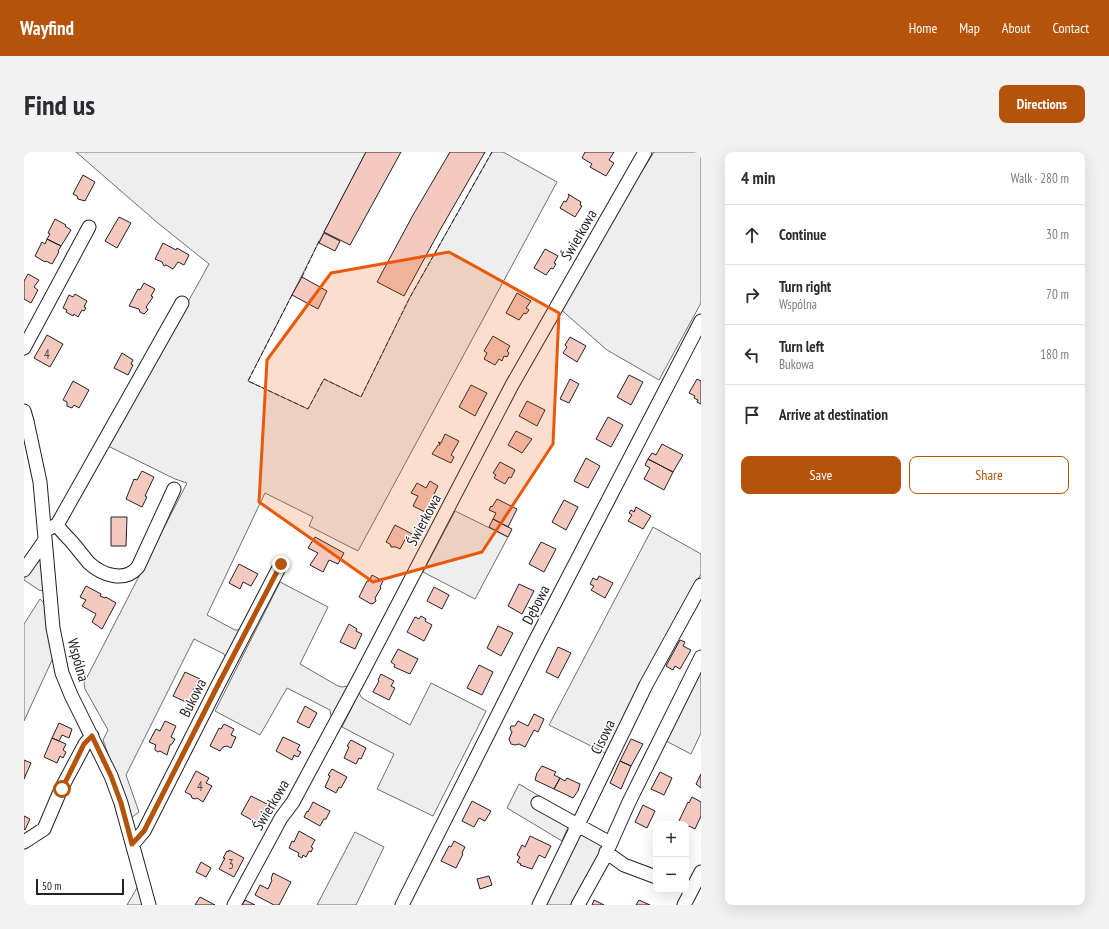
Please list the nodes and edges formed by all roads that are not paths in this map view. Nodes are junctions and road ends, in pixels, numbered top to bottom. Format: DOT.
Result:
graph roads {
  1 [pos="645,152"];
  2 [pos="89,227"];
  3 [pos="182,303"];
  4 [pos="701,321"];
  5 [pos="24,348"];
  6 [pos="24,411"];
  7 [pos="174,490"];
  8 [pos="57,525"];
  9 [pos="44,534"];
  10 [pos="281,564"];
  11 [pos="24,570"];
  12 [pos="701,585"];
  13 [pos="701,657"];
  14 [pos="92,736"];
  15 [pos="538,803"];
  16 [pos="578,826"];
  17 [pos="24,842"];
  18 [pos="132,844"];
  19 [pos="608,848"];
  20 [pos="701,872"];
  21 [pos="653,876"];
  22 [pos="689,890"];
  23 [pos="687,893"];
  24 [pos="149,905"];
  25 [pos="234,905"];
  26 [pos="402,905"];
  27 [pos="539,905"];
  28 [pos="578,905"];
  29 [pos="684,905"];
  1 -- 25 [label="street, Świerkowa"];
  2 -- 5 [label="street"];
  3 -- 8 [label="street"];
  4 -- 26 [label="street, Dębowa"];
  6 -- 9 [label="street, Wspólna"];
  7 -- 8 [label="street"];
  8 -- 9 [label="street"];
  9 -- 11 [label="street"];
  9 -- 14 [label="street, Wspólna"];
  10 -- 18 [label="street, Bukowa"];
  12 -- 16 [label="street, Cisowa"];
  13 -- 19 [label="street"];
  14 -- 17 [label="street"];
  14 -- 18 [label="street, Wspólna"];
  15 -- 16 [label="street"];
  16 -- 19 [label="street"];
  16 -- 27 [label="street, Cisowa"];
  18 -- 24 [label="street, Wspólna"];
  19 -- 21 [label="street"];
  19 -- 28 [label="street"];
  20 -- 22 [label="street"];
  23 -- 29 [label="street"];
}
